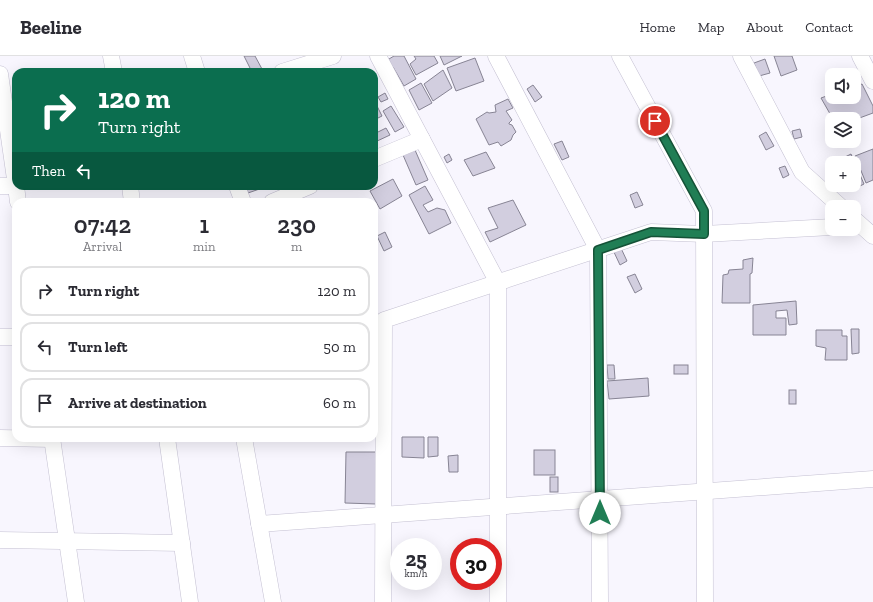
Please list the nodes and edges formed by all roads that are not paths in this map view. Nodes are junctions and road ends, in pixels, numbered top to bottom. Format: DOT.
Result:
graph roads {
  1 [pos="111,56"];
  2 [pos="192,56"];
  3 [pos="333,56"];
  4 [pos="378,56"];
  5 [pos="496,56"];
  6 [pos="620,56"];
  7 [pos="741,56"];
  8 [pos="860,56"];
  9 [pos="113,68"];
  10 [pos="196,68"];
  11 [pos="295,68"];
  12 [pos="0,74"];
  13 [pos="873,81"];
  14 [pos="422,139"];
  15 [pos="378,157"];
  16 [pos="12,158"];
  17 [pos="0,186"];
  18 [pos="12,186"];
  19 [pos="300,190"];
  20 [pos="282,198"];
  21 [pos="833,200"];
  22 [pos="825,227"];
  23 [pos="861,227"];
  24 [pos="704,234"];
  25 [pos="873,236"];
  26 [pos="598,250"];
  27 [pos="498,283"];
  28 [pos="0,337"];
  29 [pos="12,337"];
  30 [pos="0,438"];
  31 [pos="12,438"];
  32 [pos="52,442"];
  33 [pos="167,442"];
  34 [pos="245,442"];
  35 [pos="873,479"];
  36 [pos="704,491"];
  37 [pos="600,499"];
  38 [pos="498,506"];
  39 [pos="383,514"];
  40 [pos="259,524"];
  41 [pos="0,540"];
  42 [pos="67,541"];
  43 [pos="182,542"];
  44 [pos="76,602"];
  45 [pos="190,602"];
  46 [pos="273,602"];
  47 [pos="383,602"];
  48 [pos="498,602"];
  49 [pos="600,602"];
  50 [pos="705,602"];
  1 -- 9 [label="street"];
  2 -- 10 [label="street"];
  3 -- 11 [label="street"];
  4 -- 14 [label="street"];
  5 -- 26 [label="street"];
  6 -- 24 [label="street"];
  7 -- 21 [label="street"];
  8 -- 13 [label="street"];
  12 -- 16 [label="street"];
  14 -- 15 [label="street"];
  14 -- 27 [label="street"];
  17 -- 18 [label="street"];
  19 -- 20 [label="street"];
  22 -- 24 [label="street"];
  23 -- 25 [label="street"];
  24 -- 26 [label="street"];
  24 -- 36 [label="street"];
  26 -- 27 [label="street"];
  26 -- 37 [label="street"];
  27 -- 38 [label="street"];
  27 -- 39 [label="street"];
  28 -- 29 [label="street"];
  30 -- 31 [label="street"];
  32 -- 42 [label="street"];
  33 -- 43 [label="street"];
  34 -- 40 [label="street"];
  35 -- 36 [label="street"];
  36 -- 37 [label="street"];
  36 -- 50 [label="street"];
  37 -- 38 [label="street"];
  37 -- 49 [label="street"];
  38 -- 39 [label="street"];
  38 -- 48 [label="street"];
  39 -- 40 [label="street"];
  39 -- 47 [label="street"];
  40 -- 46 [label="street"];
  41 -- 42 [label="street"];
  42 -- 43 [label="street"];
  42 -- 44 [label="street"];
  43 -- 45 [label="street"];
}
